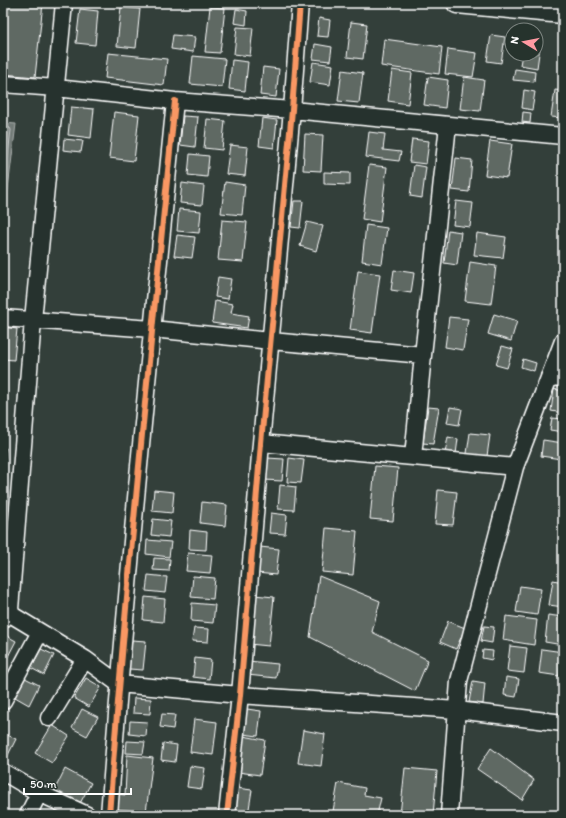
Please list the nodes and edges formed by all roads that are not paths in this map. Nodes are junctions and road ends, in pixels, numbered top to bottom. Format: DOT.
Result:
graph roads {
  1 [pos="64,3"];
  2 [pos="300,3"];
  3 [pos="457,3"];
  4 [pos="461,3"];
  5 [pos="563,13"];
  6 [pos="3,84"];
  7 [pos="56,88"];
  8 [pos="175,101"];
  9 [pos="292,110"];
  10 [pos="448,125"];
  11 [pos="563,136"];
  12 [pos="3,318"];
  13 [pos="33,320"];
  14 [pos="152,329"];
  15 [pos="271,341"];
  16 [pos="563,341"];
  17 [pos="423,355"];
  18 [pos="556,378"];
  19 [pos="261,443"];
  20 [pos="413,457"];
  21 [pos="515,467"];
  22 [pos="5,611"];
  23 [pos="40,632"];
  24 [pos="85,659"];
  25 [pos="119,684"];
  26 [pos="240,695"];
  27 [pos="3,700"];
  28 [pos="457,710"];
  29 [pos="49,718"];
  30 [pos="563,722"];
  31 [pos="3,772"];
  32 [pos="39,793"];
  33 [pos="28,815"];
  34 [pos="86,815"];
  35 [pos="109,815"];
  36 [pos="227,815"];
  37 [pos="450,815"];
  1 -- 7 [label="street"];
  2 -- 9 [label="street"];
  3 -- 4 [label="street"];
  4 -- 5 [label="street"];
  6 -- 7 [label="street"];
  7 -- 8 [label="street"];
  7 -- 13 [label="street"];
  8 -- 9 [label="street"];
  8 -- 14 [label="street"];
  9 -- 10 [label="street"];
  9 -- 15 [label="street"];
  10 -- 11 [label="street"];
  10 -- 17 [label="street"];
  12 -- 13 [label="street"];
  13 -- 14 [label="street"];
  13 -- 22 [label="street"];
  14 -- 15 [label="street"];
  14 -- 25 [label="street"];
  15 -- 17 [label="street"];
  15 -- 19 [label="street"];
  16 -- 18 [label="street"];
  17 -- 20 [label="street"];
  18 -- 21 [label="street"];
  19 -- 20 [label="street"];
  19 -- 26 [label="street"];
  20 -- 21 [label="street"];
  21 -- 28 [label="street"];
  22 -- 23 [label="street"];
  23 -- 24 [label="street"];
  23 -- 27 [label="street"];
  24 -- 25 [label="street"];
  24 -- 29 [label="street"];
  25 -- 26 [label="street"];
  25 -- 35 [label="street"];
  26 -- 28 [label="street"];
  26 -- 36 [label="street"];
  28 -- 30 [label="street"];
  28 -- 37 [label="street"];
  31 -- 32 [label="street"];
  32 -- 33 [label="street"];
  32 -- 34 [label="street"];
}
